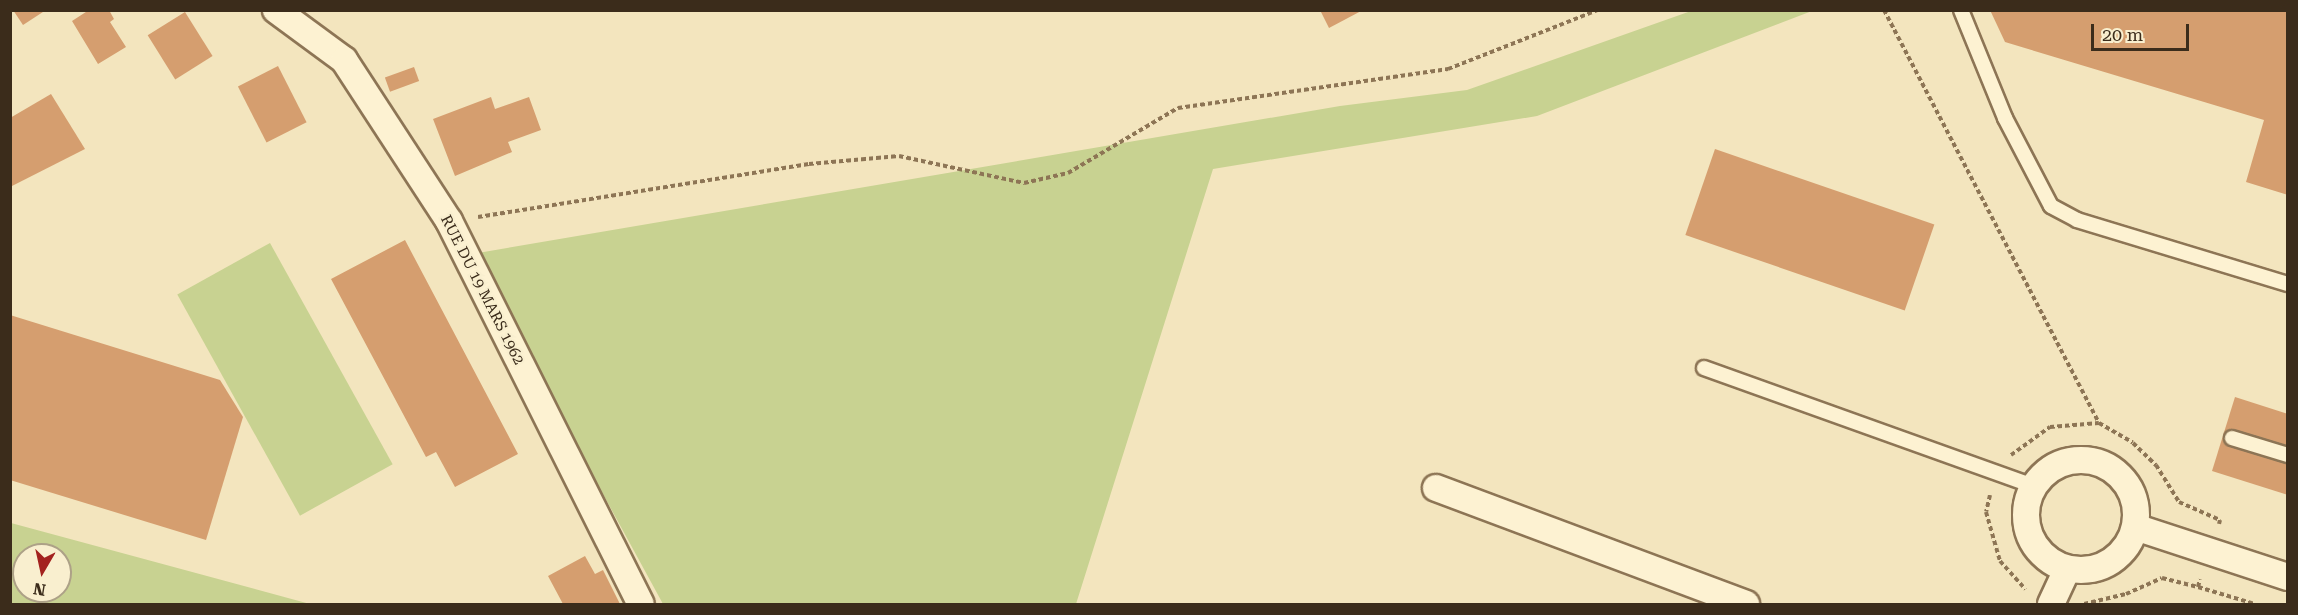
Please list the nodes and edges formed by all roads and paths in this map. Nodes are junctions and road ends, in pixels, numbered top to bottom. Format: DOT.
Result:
graph roads {
  1 [pos="276,10"];
  2 [pos="1598,10"];
  3 [pos="1884,10"];
  4 [pos="1961,10"];
  5 [pos="449,221"];
  6 [pos="2288,284"];
  7 [pos="1704,368"];
  8 [pos="2099,423"];
  9 [pos="2232,438"];
  10 [pos="2288,455"];
  11 [pos="1996,473"];
  12 [pos="2034,486"];
  13 [pos="1436,488"];
  14 [pos="2135,527"];
  15 [pos="2210,550"];
  16 [pos="2067,569"];
  17 [pos="2288,577"];
  18 [pos="2198,587"];
  19 [pos="2052,602"];
  20 [pos="641,604"];
  21 [pos="1746,604"];
  22 [pos="2255,604"];
  1 -- 5 [label="street, RUE DU 19 MARS 1962"];
  2 -- 5 [label="path"];
  3 -- 8 [label="path"];
  4 -- 6 [label="lane"];
  5 -- 20 [label="street, RUE DU 19 MARS 1962"];
  7 -- 11 [label="lane"];
  8 -- 11 [label="path"];
  8 -- 15 [label="path"];
  9 -- 10 [label="lane"];
  11 -- 12 [label="lane"];
  11 -- 19 [label="path"];
  12 -- 14 [label="street"];
  12 -- 16 [label="street"];
  13 -- 21 [label="street"];
  14 -- 15 [label="street"];
  14 -- 16 [label="street"];
  15 -- 17 [label="street"];
  15 -- 18 [label="path"];
  16 -- 19 [label="street"];
  18 -- 19 [label="path"];
  18 -- 22 [label="path"];
}
